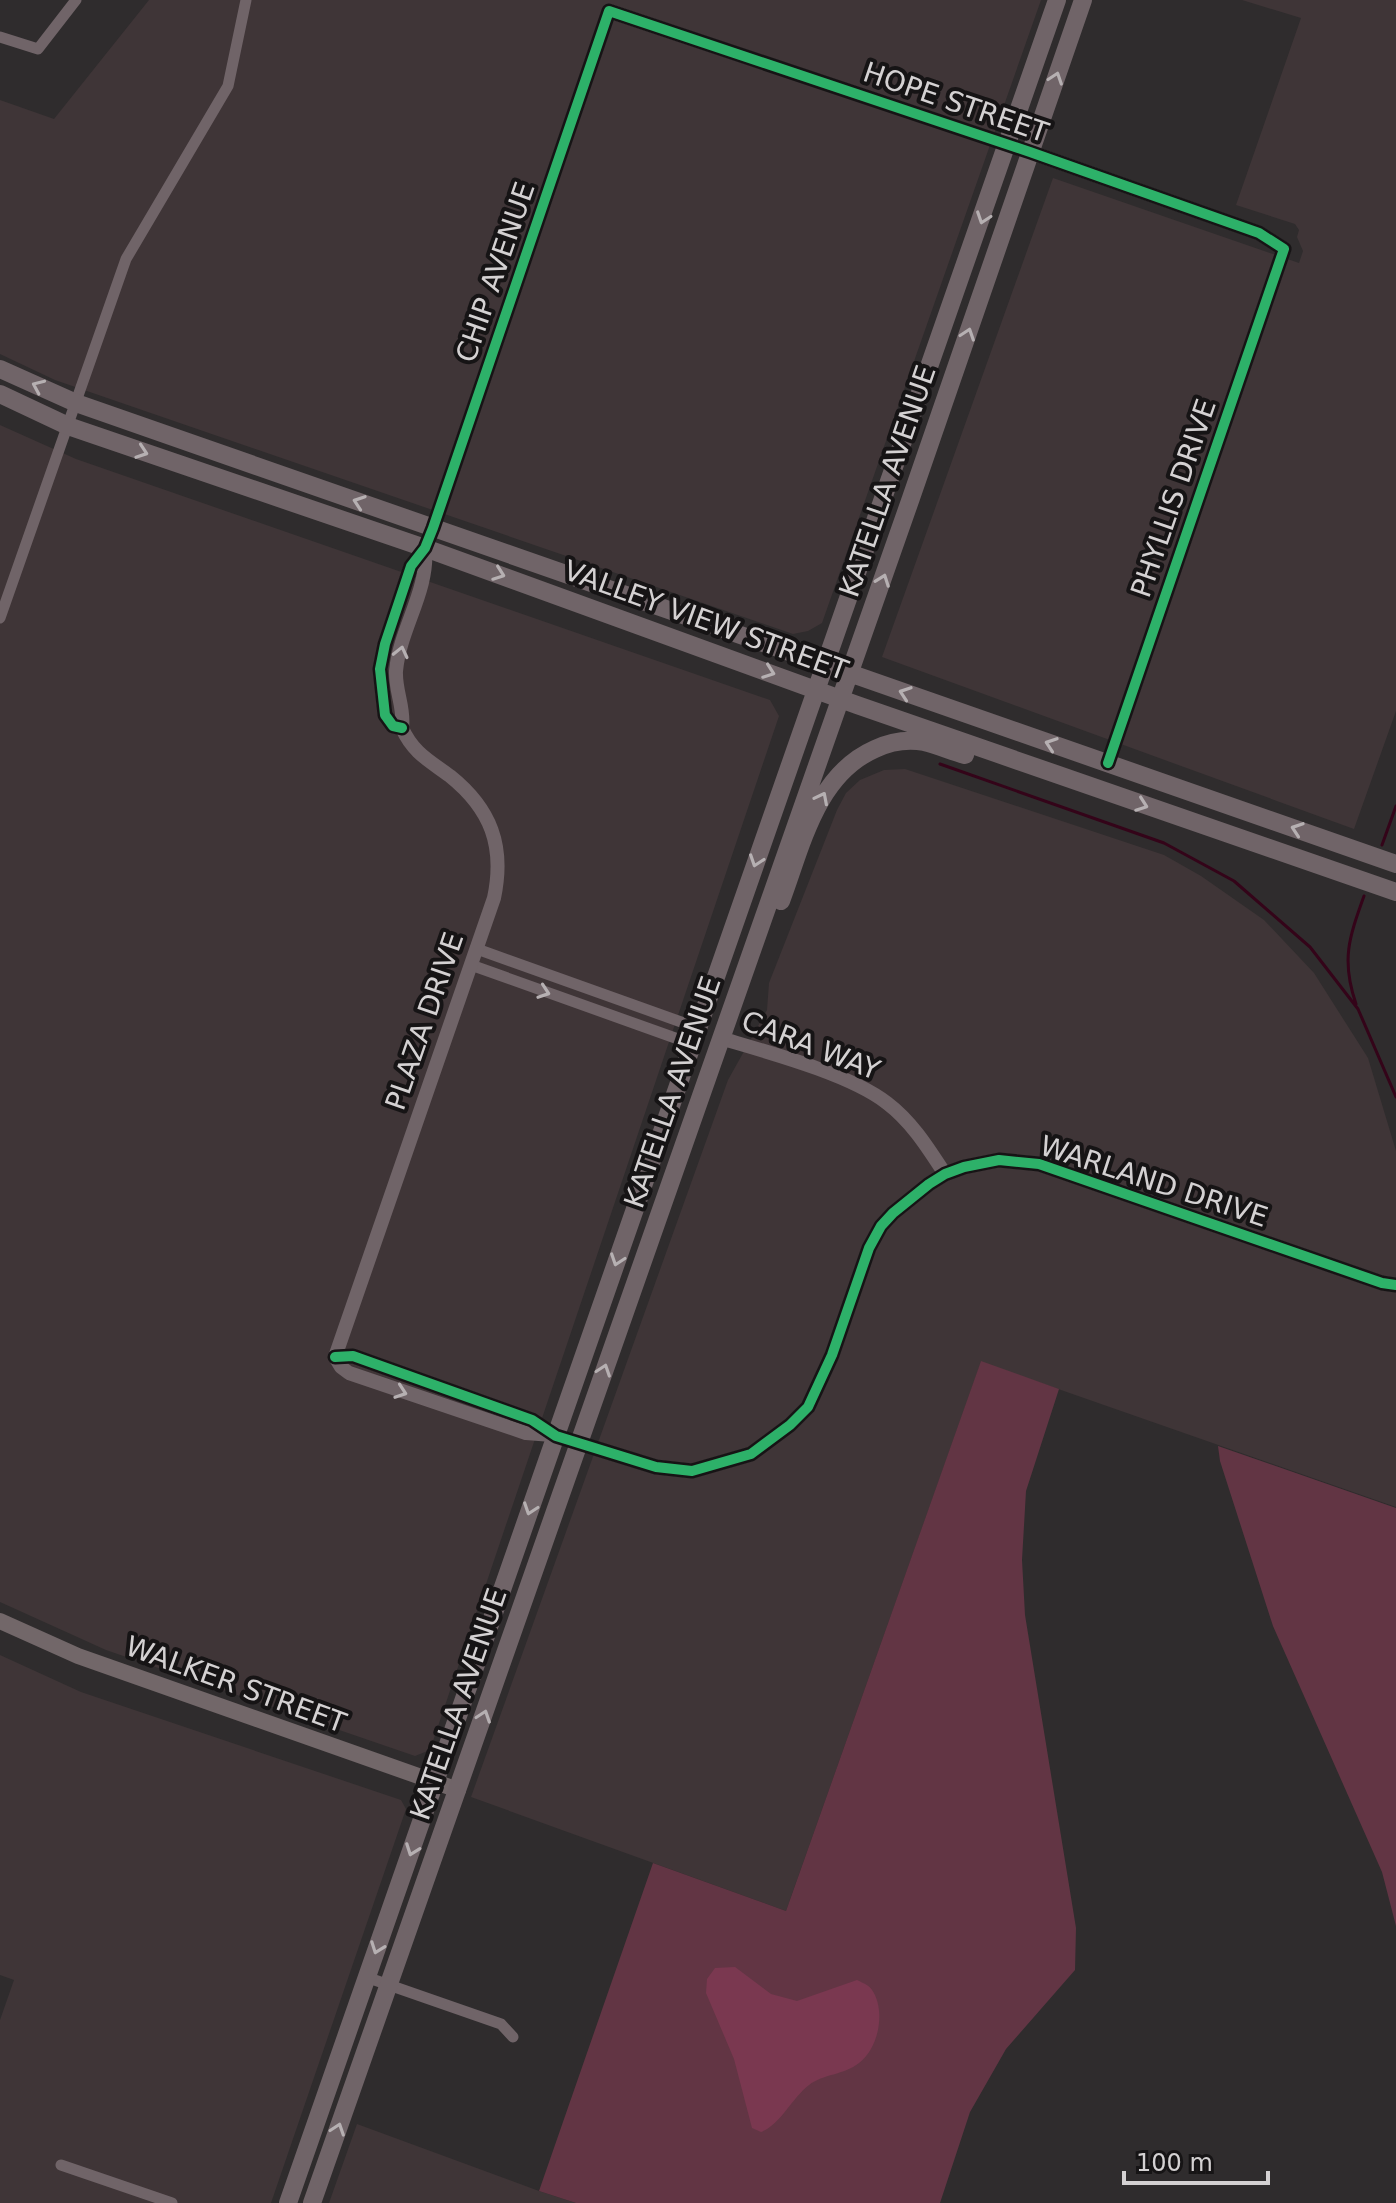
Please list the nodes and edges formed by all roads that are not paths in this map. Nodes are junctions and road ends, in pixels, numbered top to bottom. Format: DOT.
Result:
graph roads {
  1 [pos="76,0"];
  2 [pos="246,0"];
  3 [pos="1057,0"];
  4 [pos="1083,0"];
  5 [pos="609,11"];
  6 [pos="0,37"];
  7 [pos="1007,144"];
  8 [pos="1030,152"];
  9 [pos="1284,249"];
  10 [pos="0,369"];
  11 [pos="0,394"];
  12 [pos="76,403"];
  13 [pos="68,426"];
  14 [pos="433,528"];
  15 [pos="425,548"];
  16 [pos="0,618"];
  17 [pos="827,665"];
  18 [pos="849,673"];
  19 [pos="818,690"];
  20 [pos="840,698"];
  21 [pos="1108,763"];
  22 [pos="1087,786"];
  23 [pos="1396,864"];
  24 [pos="1396,892"];
  25 [pos="754,944"];
  26 [pos="477,949"];
  27 [pos="471,965"];
  28 [pos="709,997"];
  29 [pos="695,1036"];
  30 [pos="720,1038"];
  31 [pos="712,1062"];
  32 [pos="945,1174"];
  33 [pos="1396,1285"];
  34 [pos="335,1357"];
  35 [pos="556,1436"];
  36 [pos="578,1444"];
  37 [pos="0,1621"];
  38 [pos="436,1782"];
  39 [pos="458,1790"];
  40 [pos="366,1977"];
  41 [pos="389,1985"];
  42 [pos="513,2037"];
  43 [pos="61,2165"];
  44 [pos="172,2203"];
  45 [pos="288,2203"];
  46 [pos="312,2203"];
  1 -- 6 [label="street"];
  2 -- 12 [label="street"];
  3 -- 7 [label="main road, KATELLA AVENUE"];
  8 -- 4 [label="main road, KATELLA AVENUE, one-way"];
  5 -- 7 [label="street, HOPE STREET"];
  5 -- 14 [label="street, CHIP AVENUE"];
  7 -- 8 [label="street, HOPE STREET"];
  7 -- 17 [label="main road, KATELLA AVENUE, one-way"];
  8 -- 9 [label="street, HOPE STREET"];
  18 -- 8 [label="main road, KATELLA AVENUE, one-way"];
  9 -- 21 [label="street, PHYLLIS DRIVE"];
  12 -- 10 [label="main road, VALLEY VIEW STREET, one-way"];
  11 -- 13 [label="main road, VALLEY VIEW STREET"];
  12 -- 13 [label="street"];
  14 -- 12 [label="main road, VALLEY VIEW STREET, one-way"];
  13 -- 15 [label="main road, VALLEY VIEW STREET, one-way"];
  13 -- 16 [label="street"];
  14 -- 15 [label="street, CHIP AVENUE"];
  14 -- 17 [label="main road, VALLEY VIEW STREET"];
  15 -- 19 [label="main road, VALLEY VIEW STREET, one-way"];
  15 -- 26 [label="street, PLAZA DRIVE"];
  17 -- 18 [label="main road, VALLEY VIEW STREET"];
  17 -- 19 [label="main road, KATELLA AVENUE"];
  18 -- 20 [label="main road, KATELLA AVENUE"];
  21 -- 18 [label="main road, VALLEY VIEW STREET, one-way"];
  19 -- 20 [label="main road, VALLEY VIEW STREET"];
  19 -- 28 [label="main road, KATELLA AVENUE, one-way"];
  20 -- 22 [label="main road, VALLEY VIEW STREET"];
  20 -- 25 [label="main road, KATELLA AVENUE"];
  23 -- 21 [label="main road, VALLEY VIEW STREET, one-way"];
  22 -- 24 [label="main road, VALLEY VIEW STREET, one-way"];
  25 -- 22 [label="main road, one-way"];
  25 -- 30 [label="main road, KATELLA AVENUE"];
  26 -- 27 [label="street, PLAZA DRIVE"];
  26 -- 29 [label="street"];
  27 -- 29 [label="street, one-way"];
  27 -- 34 [label="street, PLAZA DRIVE"];
  28 -- 29 [label="main road, KATELLA AVENUE"];
  28 -- 30 [label="main road"];
  29 -- 31 [label="main road"];
  29 -- 35 [label="main road, KATELLA AVENUE, one-way"];
  30 -- 31 [label="main road, KATELLA AVENUE"];
  30 -- 32 [label="street, CARA WAY"];
  36 -- 31 [label="main road, KATELLA AVENUE, one-way"];
  32 -- 33 [label="street, WARLAND DRIVE"];
  32 -- 36 [label="street, WARLAND DRIVE"];
  34 -- 35 [label="street, WARLAND DRIVE"];
  35 -- 36 [label="street, WARLAND DRIVE"];
  35 -- 38 [label="main road, KATELLA AVENUE, one-way"];
  39 -- 36 [label="main road, KATELLA AVENUE, one-way"];
  37 -- 38 [label="main road, WALKER STREET"];
  38 -- 39 [label="main road, WALKER STREET"];
  38 -- 40 [label="main road, KATELLA AVENUE, one-way"];
  39 -- 41 [label="main road, KATELLA AVENUE"];
  40 -- 41 [label="street"];
  40 -- 45 [label="main road, KATELLA AVENUE"];
  41 -- 42 [label="street"];
  46 -- 41 [label="main road, KATELLA AVENUE, one-way"];
  43 -- 44 [label="street"];
}
